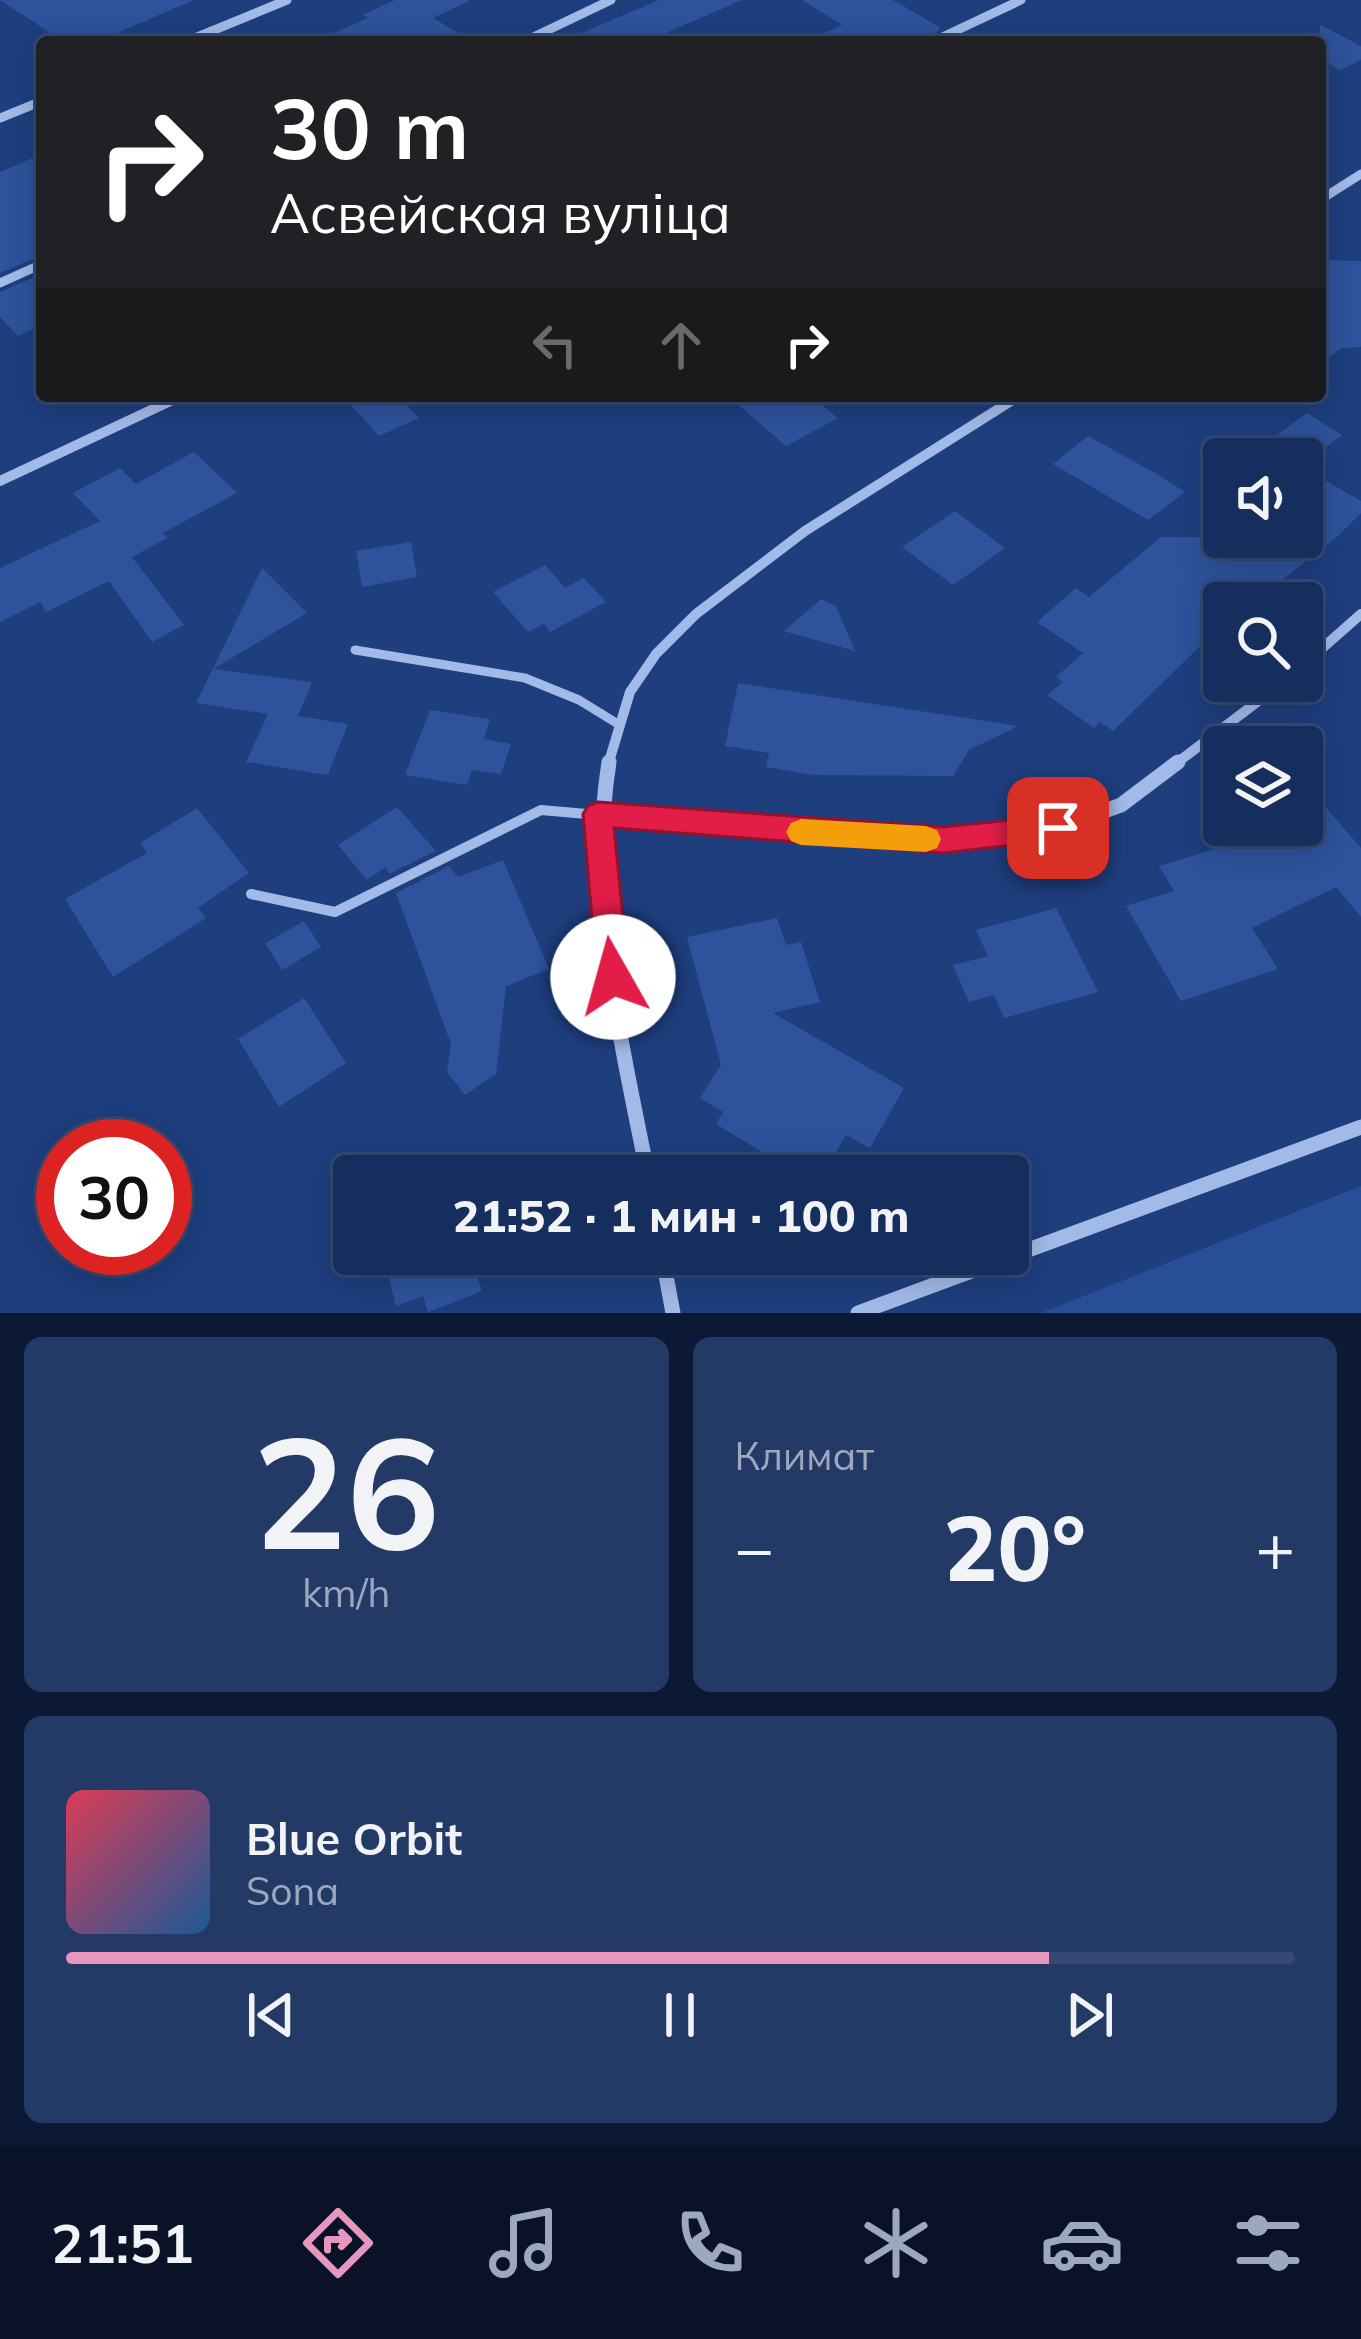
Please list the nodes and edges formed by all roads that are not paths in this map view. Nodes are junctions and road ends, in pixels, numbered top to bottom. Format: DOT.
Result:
graph roads {
  1 [pos="287,0"];
  2 [pos="611,0"];
  3 [pos="1021,0"];
  4 [pos="200,36"];
  5 [pos="536,36"];
  6 [pos="945,36"];
  7 [pos="36,103"];
  8 [pos="0,118"];
  9 [pos="1361,174"];
  10 [pos="1326,196"];
  11 [pos="36,267"];
  12 [pos="0,283"];
  13 [pos="168,402"];
  14 [pos="1009,402"];
  15 [pos="0,481"];
  16 [pos="1361,614"];
  17 [pos="1323,647"];
  18 [pos="355,650"];
  19 [pos="1258,702"];
  20 [pos="618,724"];
  21 [pos="598,814"];
  22 [pos="250,894"];
  23 [pos="1361,1126"];
  24 [pos="644,1155"];
  25 [pos="666,1275"];
  26 [pos="674,1313"];
  27 [pos="858,1313"];
  1 -- 4 [label="street"];
  2 -- 5 [label="street"];
  3 -- 6 [label="street"];
  7 -- 8 [label="street"];
  9 -- 10 [label="street"];
  11 -- 12 [label="street"];
  13 -- 15 [label="street"];
  14 -- 20 [label="street"];
  16 -- 17 [label="street"];
  18 -- 20 [label="lane"];
  19 -- 21 [label="street"];
  20 -- 21 [label="street"];
  21 -- 22 [label="lane"];
  21 -- 24 [label="street"];
  23 -- 27 [label="street"];
  25 -- 26 [label="street"];
}
